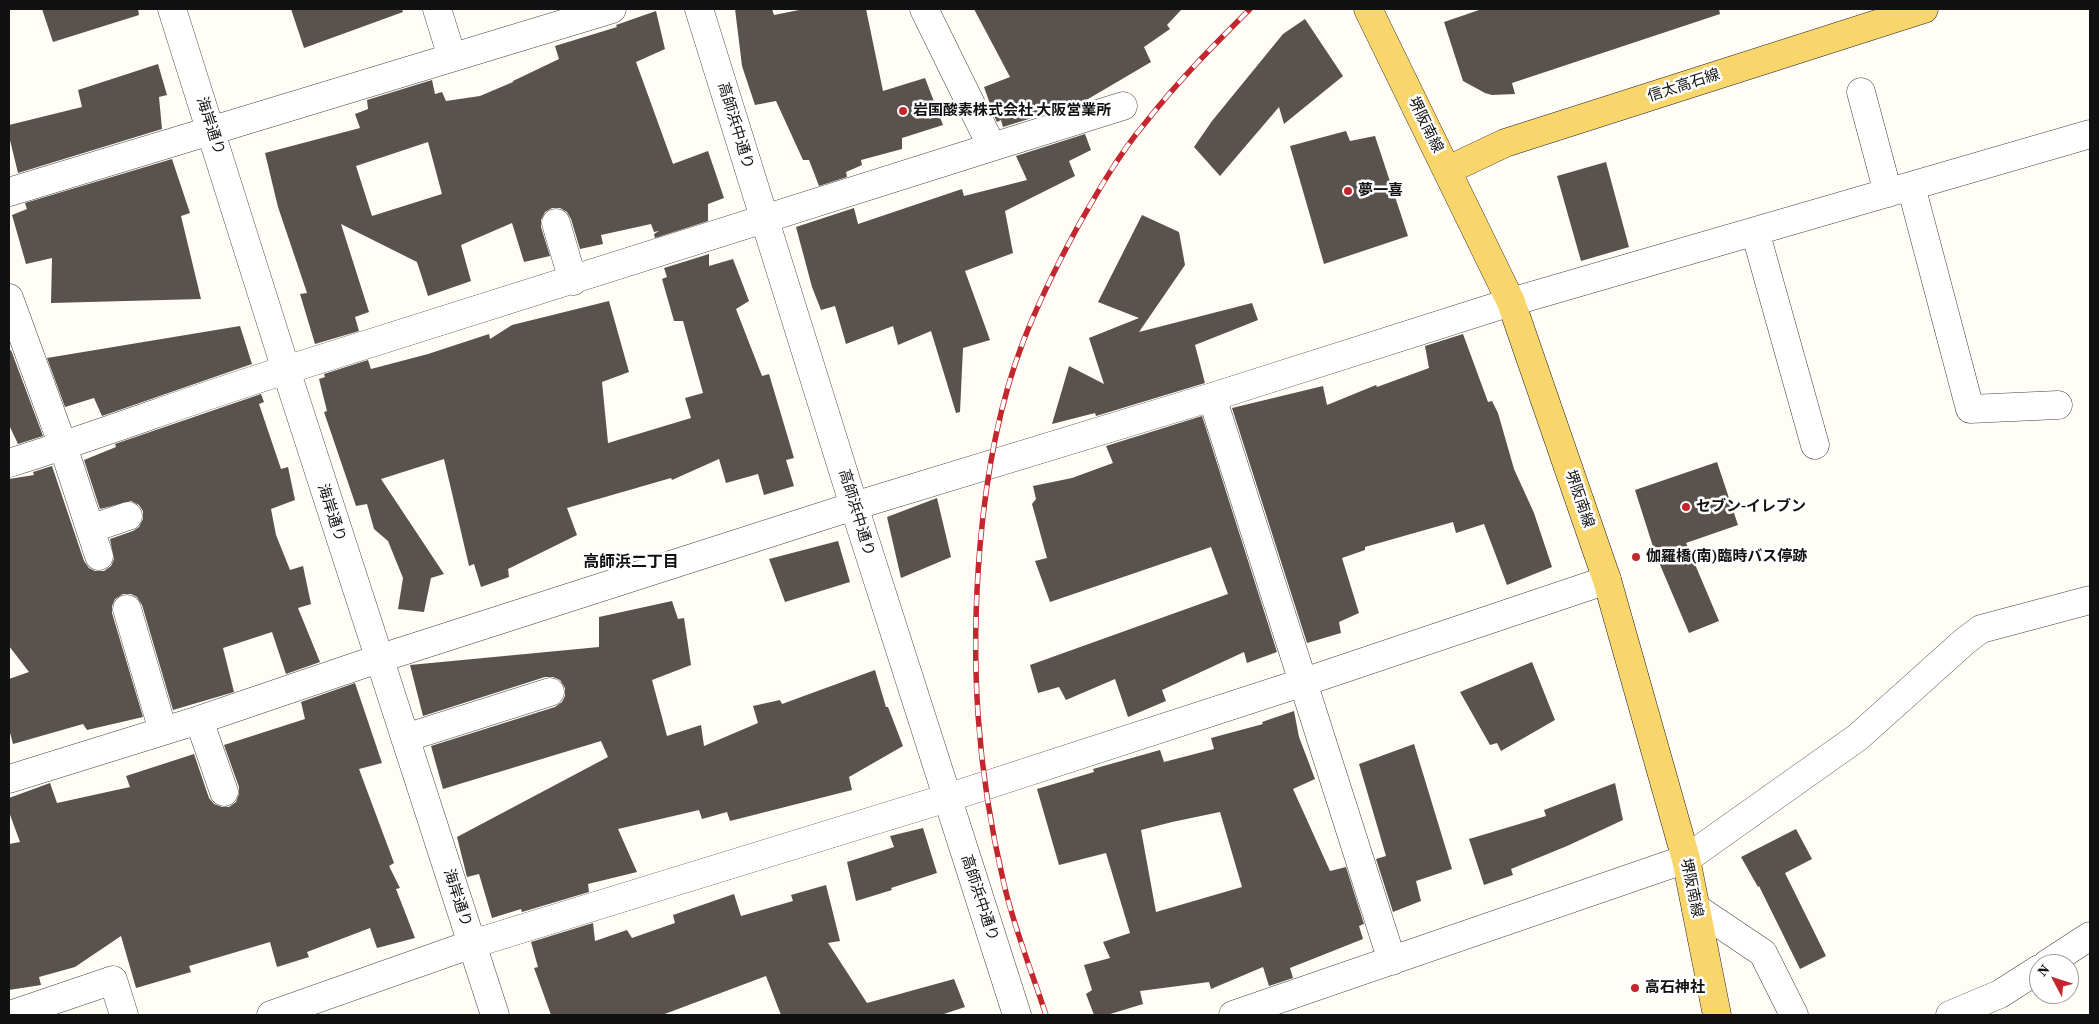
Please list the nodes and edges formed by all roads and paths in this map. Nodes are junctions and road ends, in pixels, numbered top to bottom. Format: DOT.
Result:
graph roads {
  1 [pos="172,9"];
  2 [pos="437,9"];
  3 [pos="612,9"];
  4 [pos="699,9"];
  5 [pos="924,9"];
  6 [pos="1368,9"];
  7 [pos="1924,9"];
  8 [pos="452,56"];
  9 [pos="1861,92"];
  10 [pos="1124,106"];
  11 [pos="211,129"];
  12 [pos="2090,134"];
  13 [pos="992,146"];
  14 [pos="1448,170"];
  15 [pos="1900,190"];
  16 [pos="9,192"];
  17 [pos="764,221"];
  18 [pos="556,223"];
  19 [pos="1755,231"];
  20 [pos="573,281"];
  21 [pos="9,298"];
  22 [pos="1511,302"];
  23 [pos="18,352"];
  24 [pos="286,370"];
  25 [pos="1212,397"];
  26 [pos="2058,405"];
  27 [pos="1815,445"];
  28 [pos="63,446"];
  29 [pos="9,463"];
  30 [pos="854,506"];
  31 [pos="128,516"];
  32 [pos="90,529"];
  33 [pos="99,556"];
  34 [pos="1607,580"];
  35 [pos="2090,600"];
  36 [pos="127,609"];
  37 [pos="378,659"];
  38 [pos="1304,682"];
  39 [pos="550,692"];
  40 [pos="199,720"];
  41 [pos="163,732"];
  42 [pos="405,738"];
  43 [pos="9,779"];
  44 [pos="224,792"];
  45 [pos="947,798"];
  46 [pos="1686,859"];
  47 [pos="1696,908"];
  48 [pos="2090,936"];
  49 [pos="472,944"];
  50 [pos="2062,954"];
  51 [pos="1392,960"];
  52 [pos="2029,975"];
  53 [pos="286,1013"];
  54 [pos="10,1015"];
  55 [pos="124,1015"];
  56 [pos="495,1015"];
  57 [pos="1017,1015"];
  58 [pos="1233,1015"];
  59 [pos="1718,1015"];
  60 [pos="1794,1015"];
  61 [pos="1950,1015"];
  1 -- 11 [label="street, 海岸通り"];
  2 -- 8 [label="street"];
  3 -- 8 [label="street"];
  4 -- 17 [label="street, 高師浜中通り"];
  5 -- 13 [label="street"];
  6 -- 14 [label="main road, 堺阪南線"];
  7 -- 14 [label="main road, 信太高石線"];
  8 -- 11 [label="street"];
  9 -- 15 [label="street"];
  10 -- 13 [label="street"];
  11 -- 16 [label="street"];
  11 -- 24 [label="street, 海岸通り"];
  12 -- 15 [label="street"];
  13 -- 17 [label="street"];
  14 -- 22 [label="main road, 堺阪南線"];
  15 -- 19 [label="street"];
  15 -- 26 [label="street"];
  17 -- 20 [label="street"];
  17 -- 30 [label="street, 高師浜中通り"];
  18 -- 20 [label="street"];
  19 -- 22 [label="street"];
  19 -- 27 [label="street"];
  20 -- 24 [label="street"];
  21 -- 23 [label="street"];
  22 -- 25 [label="street"];
  22 -- 34 [label="main road, 堺阪南線"];
  23 -- 28 [label="street"];
  24 -- 28 [label="street"];
  24 -- 37 [label="street, 海岸通り"];
  25 -- 30 [label="street"];
  25 -- 38 [label="street"];
  28 -- 29 [label="street"];
  28 -- 32 [label="street"];
  30 -- 37 [label="street"];
  30 -- 45 [label="street, 高師浜中通り"];
  31 -- 32 [label="street"];
  32 -- 33 [label="street"];
  34 -- 38 [label="street"];
  34 -- 46 [label="main road, 堺阪南線"];
  35 -- 46 [label="street"];
  36 -- 41 [label="street"];
  37 -- 40 [label="street"];
  37 -- 42 [label="street, 海岸通り"];
  38 -- 45 [label="street"];
  38 -- 51 [label="street"];
  39 -- 42 [label="street"];
  40 -- 41 [label="street"];
  40 -- 44 [label="street"];
  41 -- 43 [label="street"];
  42 -- 49 [label="street, 海岸通り"];
  45 -- 49 [label="street"];
  45 -- 57 [label="street, 高師浜中通り"];
  46 -- 47 [label="main road, 堺阪南線"];
  46 -- 51 [label="street"];
  47 -- 59 [label="main road, 堺阪南線"];
  47 -- 60 [label="street"];
  48 -- 50 [label="street"];
  49 -- 53 [label="street"];
  49 -- 56 [label="street, 海岸通り"];
  51 -- 58 [label="street"];
  52 -- 61 [label="street"];
  54 -- 55 [label="street"];
}
